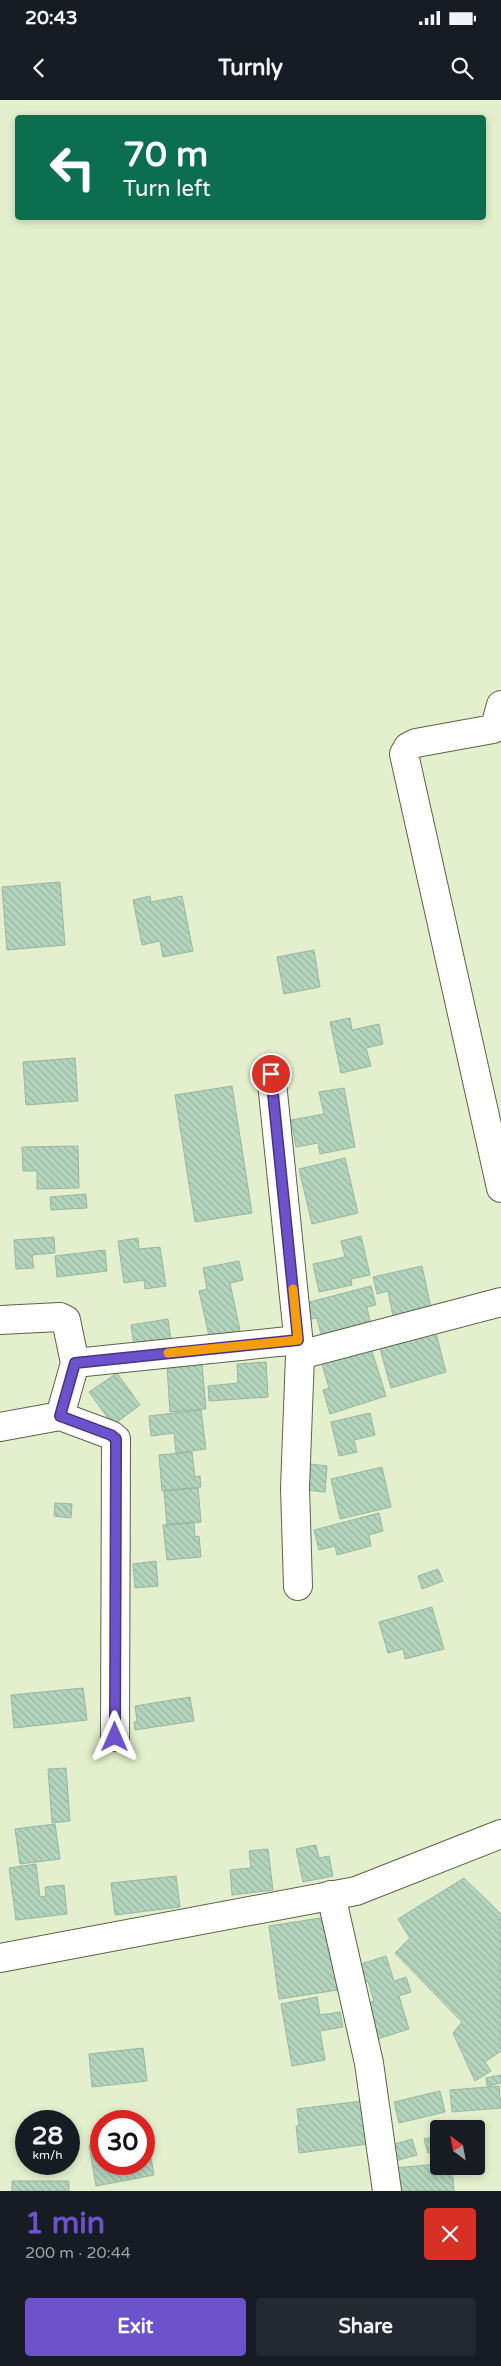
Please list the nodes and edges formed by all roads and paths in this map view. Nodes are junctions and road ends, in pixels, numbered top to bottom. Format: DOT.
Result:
graph roads {
  1 [pos="501,705"];
  2 [pos="271,1074"];
  3 [pos="501,1188"];
  4 [pos="501,1302"];
  5 [pos="0,1320"];
  6 [pos="299,1347"];
  7 [pos="75,1363"];
  8 [pos="60,1416"];
  9 [pos="0,1427"];
  10 [pos="298,1586"];
  11 [pos="115,1737"];
  12 [pos="501,1834"];
  13 [pos="331,1895"];
  14 [pos="0,1958"];
  15 [pos="387,2191"];
  1 -- 3 [label="street"];
  2 -- 6 [label="street"];
  4 -- 6 [label="street"];
  5 -- 7 [label="street"];
  6 -- 7 [label="street"];
  6 -- 10 [label="street"];
  7 -- 8 [label="street"];
  8 -- 9 [label="street"];
  8 -- 11 [label="street"];
  12 -- 13 [label="street"];
  13 -- 14 [label="street"];
  13 -- 15 [label="street"];
}
